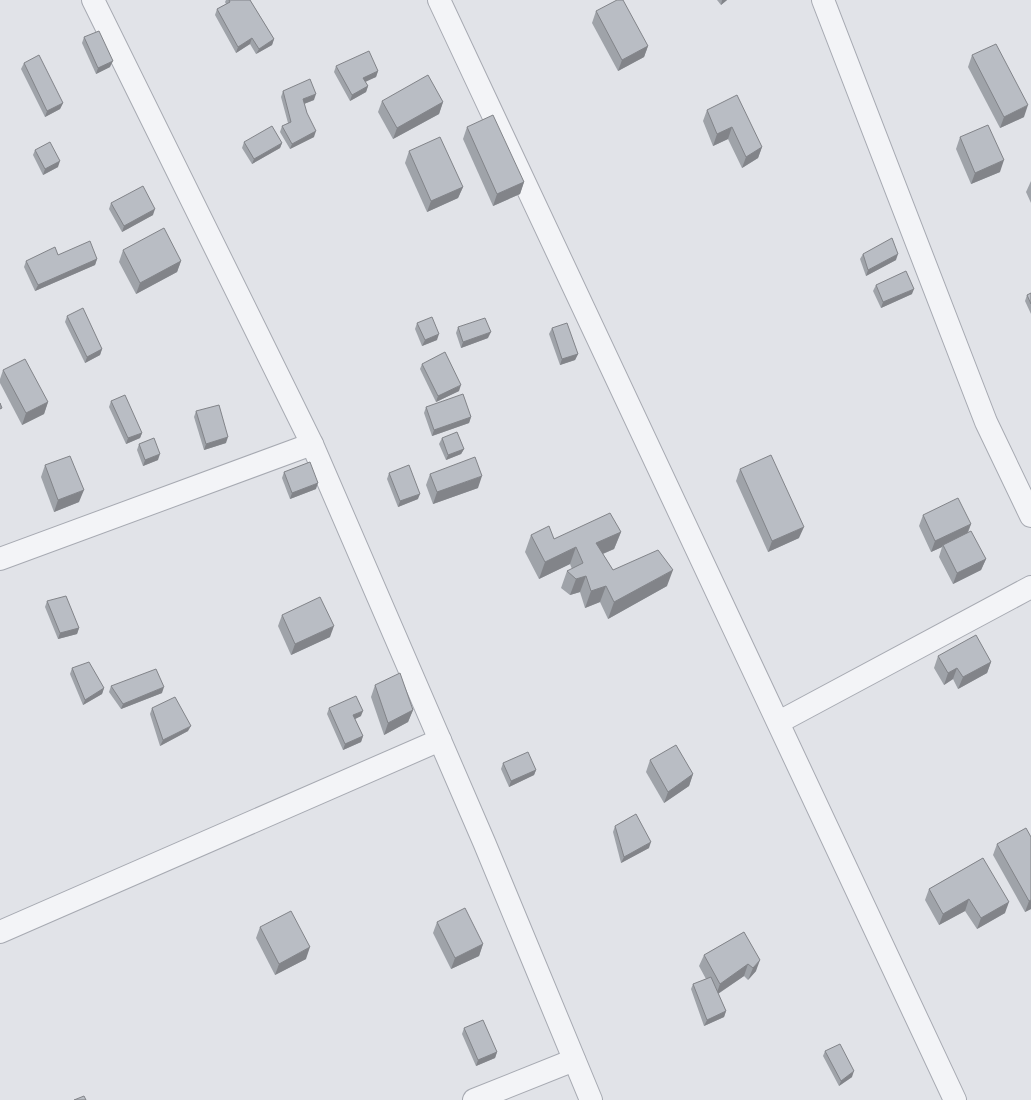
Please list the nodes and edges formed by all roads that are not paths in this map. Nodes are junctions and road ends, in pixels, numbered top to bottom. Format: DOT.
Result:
graph roads {
  1 [pos="92,0"];
  2 [pos="439,0"];
  3 [pos="823,0"];
  4 [pos="312,444"];
  5 [pos="1031,516"];
  6 [pos="0,559"];
  7 [pos="1031,587"];
  8 [pos="778,722"];
  9 [pos="440,740"];
  10 [pos="0,932"];
  11 [pos="574,1060"];
  12 [pos="474,1100"];
  13 [pos="591,1100"];
  14 [pos="955,1100"];
  1 -- 4 [label="street"];
  2 -- 8 [label="street"];
  3 -- 5 [label="street"];
  4 -- 6 [label="street"];
  4 -- 9 [label="street"];
  7 -- 8 [label="street"];
  8 -- 14 [label="street"];
  9 -- 10 [label="street"];
  9 -- 11 [label="street"];
  11 -- 12 [label="street"];
  11 -- 13 [label="street"];
}
